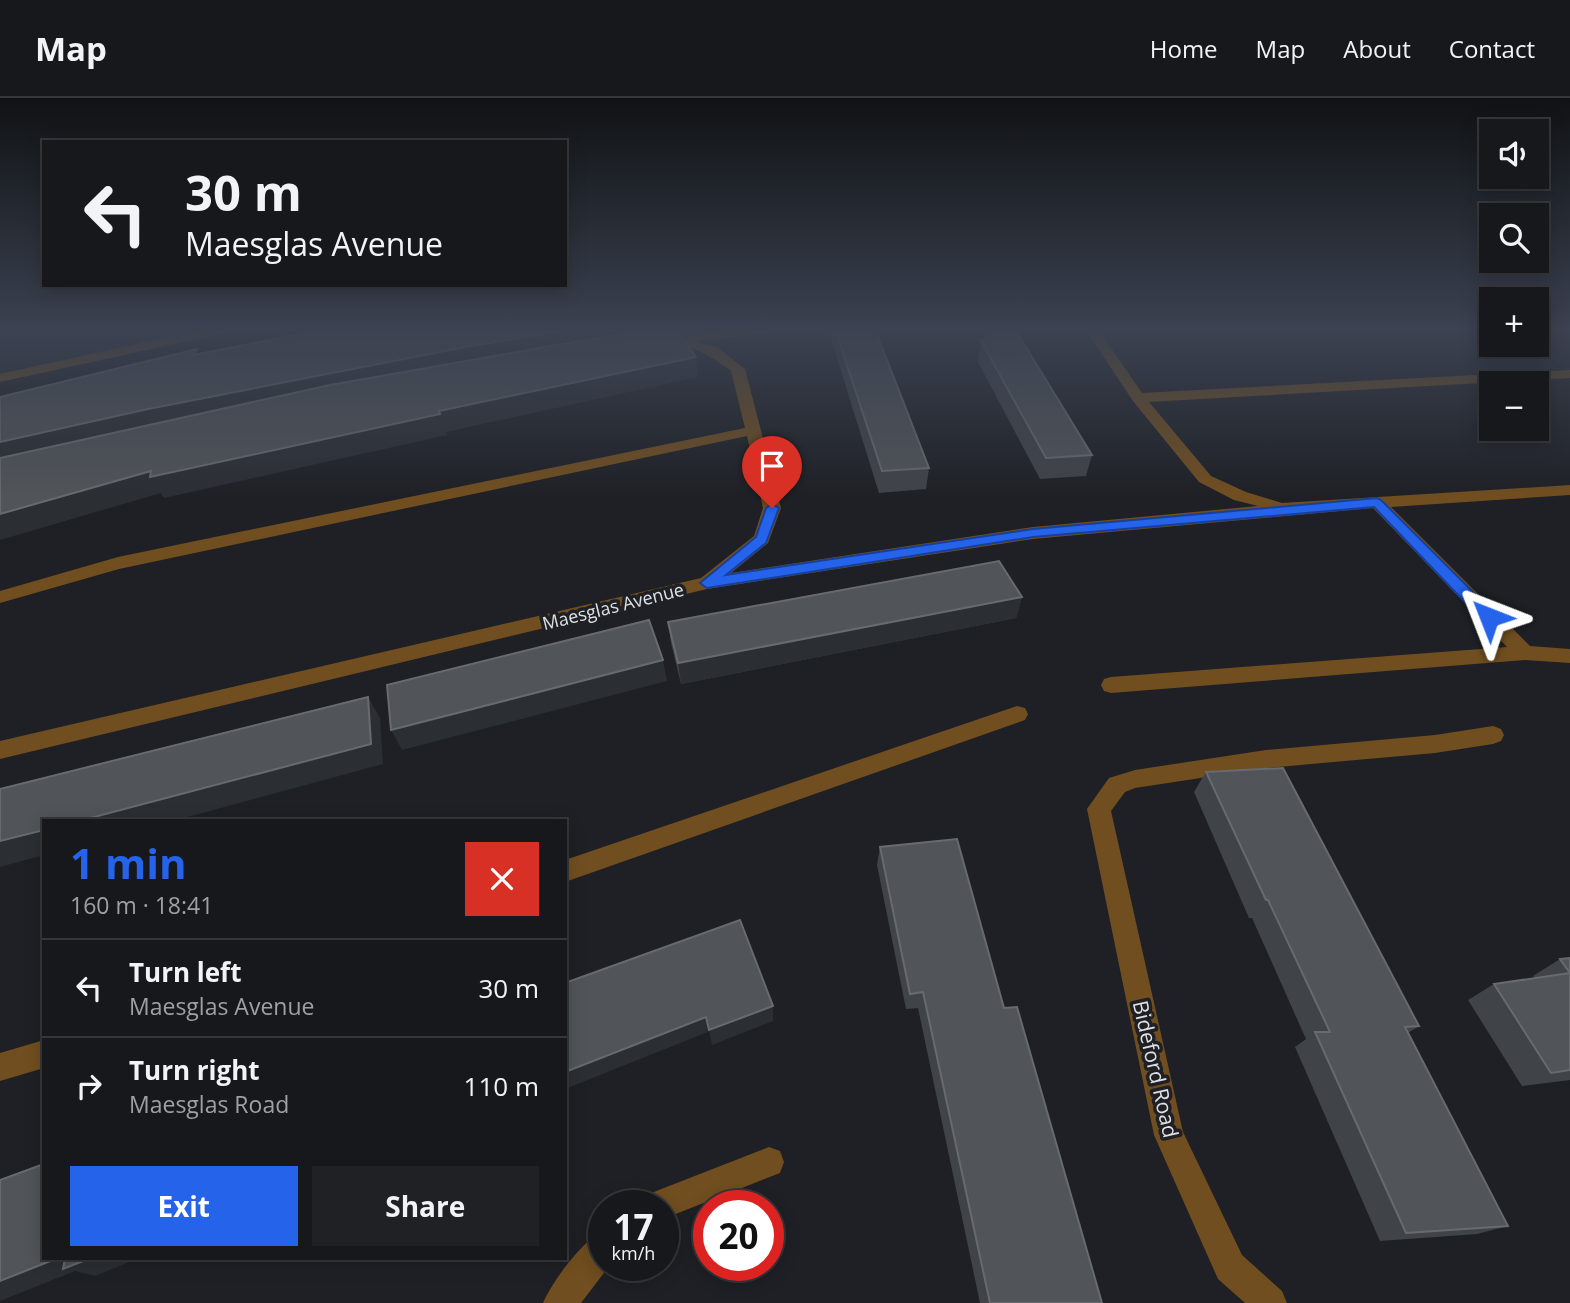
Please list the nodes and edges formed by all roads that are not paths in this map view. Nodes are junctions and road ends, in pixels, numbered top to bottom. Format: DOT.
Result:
graph roads {
  1 [pos="743,385"];
  2 [pos="1129,385"];
  3 [pos="1368,385"];
  4 [pos="1138,398"];
  5 [pos="755,430"];
  6 [pos="1570,490"];
  7 [pos="1377,502"];
  8 [pos="1290,509"];
  9 [pos="707,583"];
  10 [pos="0,597"];
  11 [pos="1525,653"];
  12 [pos="1570,656"];
  13 [pos="1111,685"];
  14 [pos="1017,714"];
  15 [pos="1493,735"];
  16 [pos="0,750"];
  17 [pos="567,870"];
  18 [pos="42,1055"];
  19 [pos="0,1067"];
  20 [pos="769,1162"];
  21 [pos="679,1197"];
  22 [pos="588,1267"];
  23 [pos="560,1303"];
  24 [pos="1270,1303"];
  1 -- 5 [label="street"];
  2 -- 4 [label="street"];
  3 -- 4 [label="street"];
  4 -- 8 [label="street"];
  5 -- 9 [label="street"];
  5 -- 10 [label="street"];
  6 -- 7 [label="street, Maesglas Avenue"];
  7 -- 8 [label="street, Maesglas Avenue"];
  7 -- 11 [label="street"];
  8 -- 9 [label="street, Maesglas Avenue"];
  9 -- 16 [label="street, Maesglas Avenue"];
  11 -- 12 [label="street"];
  11 -- 13 [label="street"];
  14 -- 17 [label="street"];
  15 -- 24 [label="street, Bideford Road"];
  18 -- 19 [label="street"];
  20 -- 21 [label="street"];
  22 -- 23 [label="street"];
}
